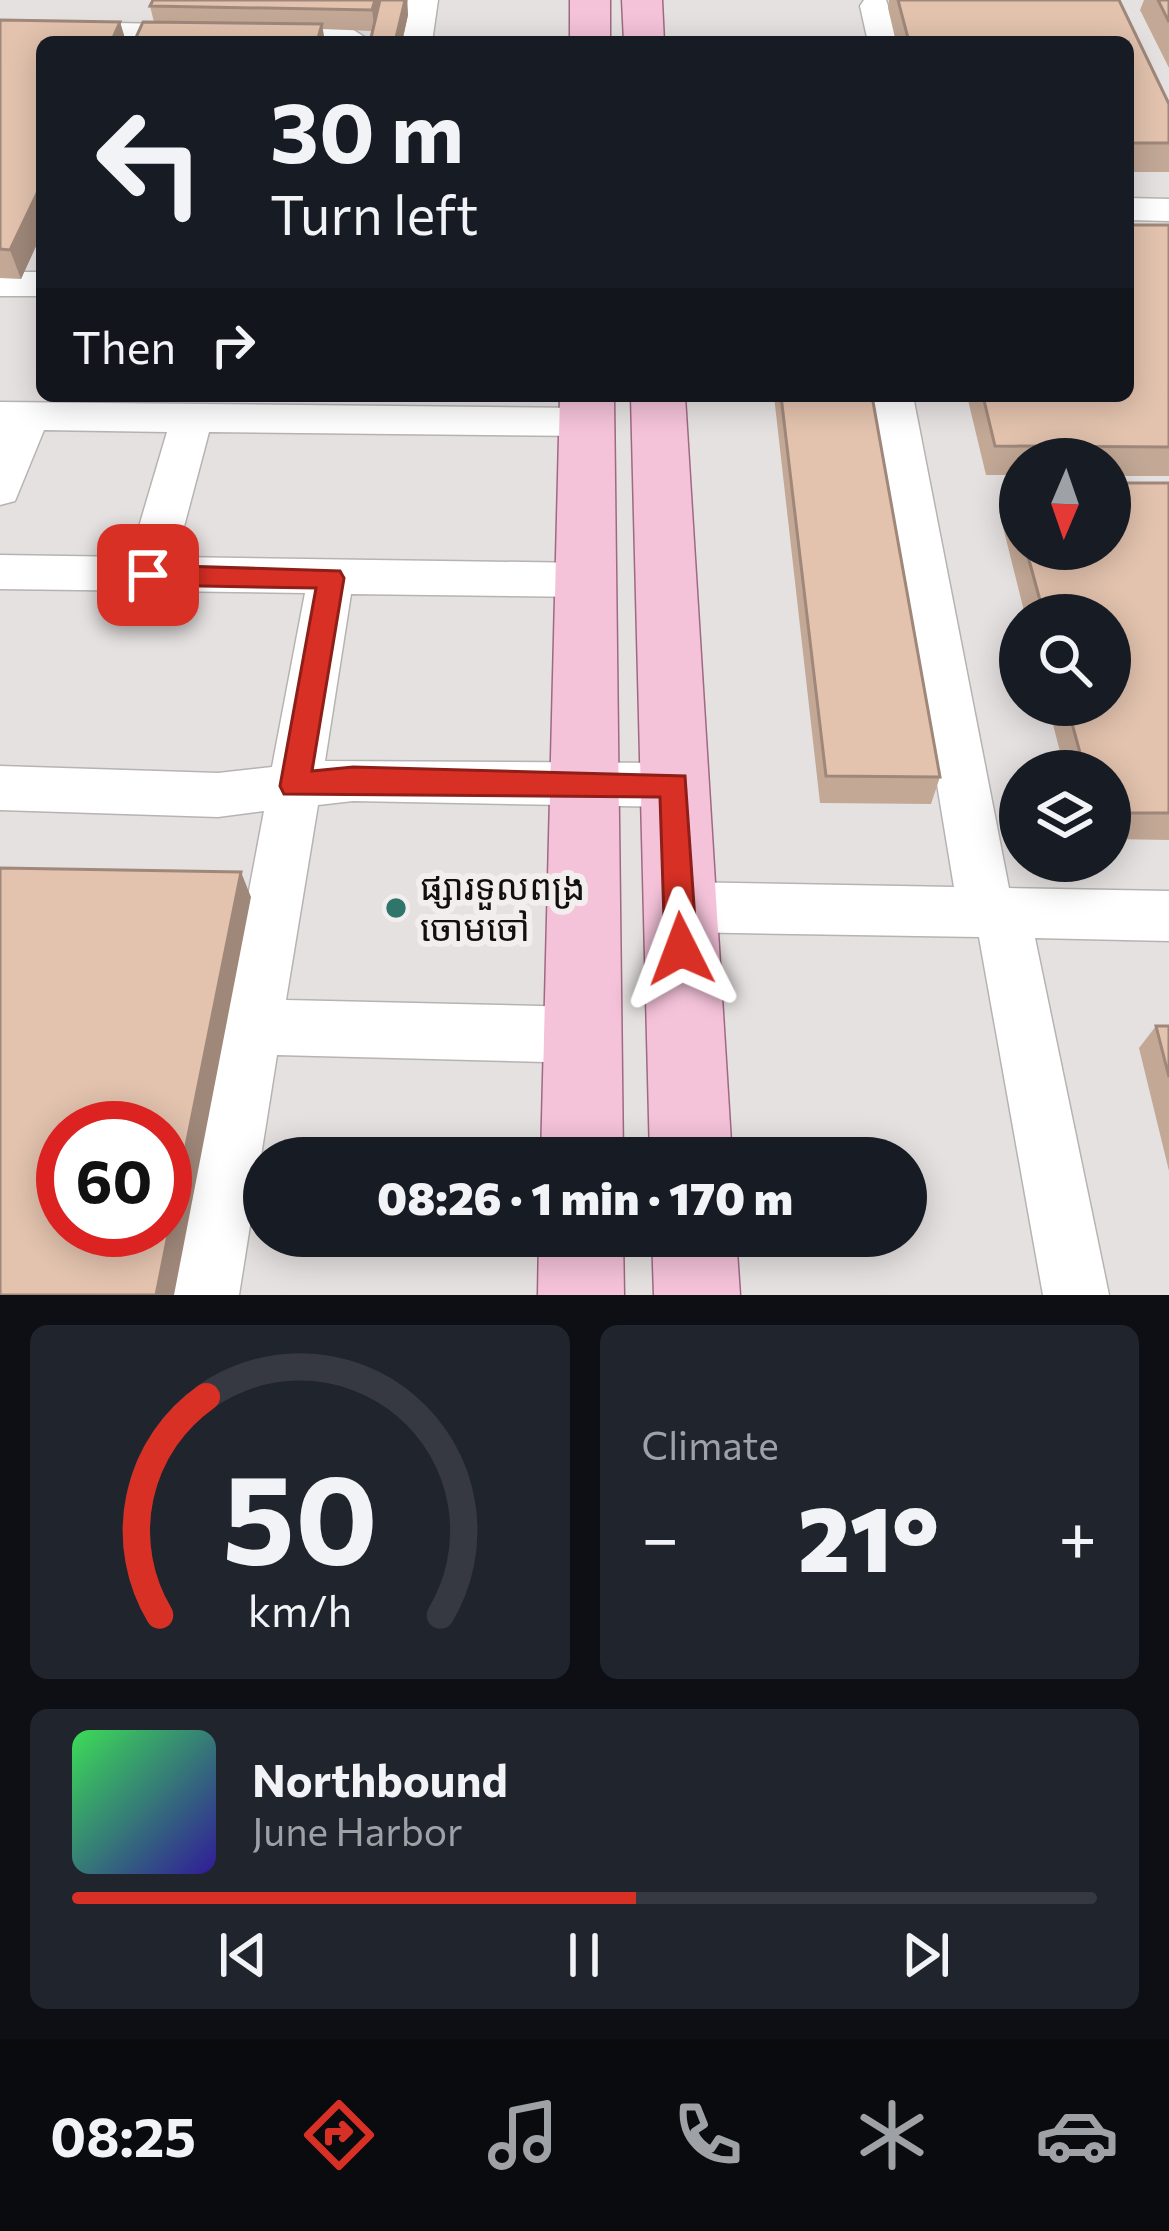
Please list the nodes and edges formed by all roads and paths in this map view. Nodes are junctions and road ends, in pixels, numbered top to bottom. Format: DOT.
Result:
graph roads {
  1 [pos="423,0"];
  2 [pos="590,0"];
  3 [pos="642,0"];
  4 [pos="874,6"];
  5 [pos="0,30"];
  6 [pos="349,36"];
  7 [pos="417,36"];
  8 [pos="590,36"];
  9 [pos="644,36"];
  10 [pos="882,36"];
  11 [pos="1134,209"];
  12 [pos="1169,210"];
  13 [pos="0,284"];
  14 [pos="36,284"];
  15 [pos="658,402"];
  16 [pos="894,402"];
  17 [pos="352,408"];
  18 [pos="587,409"];
  19 [pos="15,416"];
  20 [pos="192,418"];
  21 [pos="0,490"];
  22 [pos="0,572"];
  23 [pos="148,575"];
  24 [pos="331,578"];
  25 [pos="586,580"];
  26 [pos="674,785"];
  27 [pos="295,786"];
  28 [pos="0,788"];
  29 [pos="583,788"];
  30 [pos="679,907"];
  31 [pos="994,913"];
  32 [pos="1169,916"];
  33 [pos="253,1027"];
  34 [pos="582,1035"];
  35 [pos="582,1137"];
  36 [pos="690,1137"];
  37 [pos="581,1257"];
  38 [pos="695,1257"];
  39 [pos="206,1295"];
  40 [pos="581,1295"];
  41 [pos="697,1295"];
  42 [pos="1076,1295"];
  1 -- 7 [label="street"];
  2 -- 8 [label="main road"];
  3 -- 9 [label="main road"];
  4 -- 10 [label="street"];
  5 -- 6 [label="street"];
  11 -- 12 [label="street"];
  13 -- 14 [label="street"];
  15 -- 26 [label="main road"];
  16 -- 31 [label="street"];
  17 -- 18 [label="street"];
  17 -- 20 [label="street"];
  18 -- 25 [label="main road"];
  19 -- 20 [label="street"];
  19 -- 21 [label="street"];
  20 -- 23 [label="street"];
  22 -- 23 [label="street"];
  23 -- 24 [label="street"];
  24 -- 25 [label="street"];
  24 -- 27 [label="street"];
  25 -- 29 [label="main road"];
  26 -- 29 [label="street"];
  26 -- 30 [label="main road"];
  27 -- 28 [label="street"];
  27 -- 29 [label="street"];
  27 -- 33 [label="street"];
  29 -- 34 [label="main road"];
  30 -- 31 [label="street"];
  30 -- 36 [label="main road"];
  31 -- 32 [label="street"];
  31 -- 42 [label="street"];
  33 -- 34 [label="street"];
  33 -- 39 [label="street"];
  34 -- 35 [label="main road"];
  37 -- 40 [label="main road"];
  38 -- 41 [label="main road"];
}
